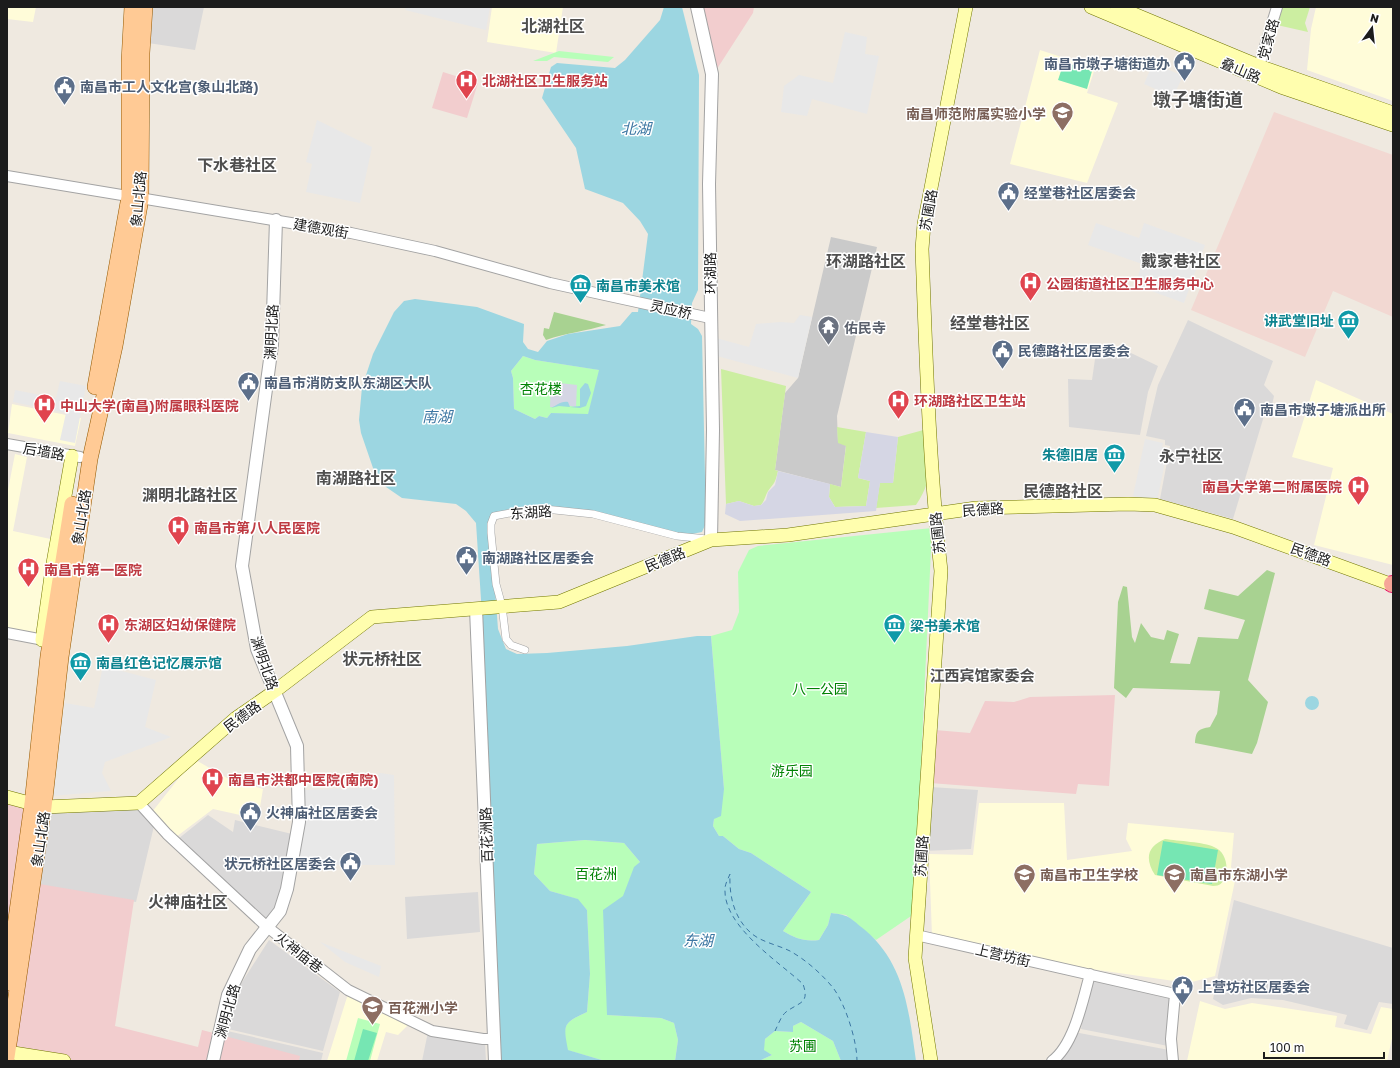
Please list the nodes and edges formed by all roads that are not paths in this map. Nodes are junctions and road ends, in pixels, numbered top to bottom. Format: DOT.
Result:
graph roads {
  1 [pos="132,7"];
  2 [pos="145,7"];
  3 [pos="697,7"];
  4 [pos="966,7"];
  5 [pos="1091,7"];
  6 [pos="1117,7"];
  7 [pos="1277,7"];
  8 [pos="1259,66"];
  9 [pos="1281,87"];
  10 [pos="1393,113"];
  11 [pos="1393,125"];
  12 [pos="7,176"];
  13 [pos="135,198"];
  14 [pos="276,220"];
  15 [pos="631,300"];
  16 [pos="710,318"];
  17 [pos="7,444"];
  18 [pos="76,457"];
  19 [pos="935,513"];
  20 [pos="711,540"];
  21 [pos="1393,585"];
  22 [pos="502,606"];
  23 [pos="476,608"];
  24 [pos="7,633"];
  25 [pos="46,641"];
  26 [pos="524,650"];
  27 [pos="275,691"];
  28 [pos="7,797"];
  29 [pos="139,803"];
  30 [pos="38,805"];
  31 [pos="266,926"];
  32 [pos="916,935"];
  33 [pos="1090,974"];
  34 [pos="7,983"];
  35 [pos="494,1038"];
  36 [pos="7,1054"];
  37 [pos="64,1061"];
  38 [pos="213,1061"];
  39 [pos="495,1061"];
  40 [pos="931,1061"];
  41 [pos="1052,1061"];
  42 [pos="1173,1061"];
  1 -- 13 [label="main road, 象山北路"];
  2 -- 13 [label="main road, 象山北路"];
  3 -- 16 [label="street, 环湖路"];
  4 -- 19 [label="main road, 苏圃路"];
  5 -- 9 [label="main road, 叠山路"];
  6 -- 8 [label="main road, 叠山路"];
  7 -- 8 [label="street, 党家路"];
  8 -- 9 [label="street, 党家路"];
  8 -- 10 [label="main road, 叠山路"];
  9 -- 11 [label="main road, 叠山路"];
  12 -- 13 [label="street, 建德观街"];
  13 -- 14 [label="street, 建德观街"];
  13 -- 18 [label="main road, 象山北路"];
  13 -- 30 [label="main road, 象山北路"];
  14 -- 15 [label="street, 建德观街"];
  14 -- 27 [label="street, 渊明北路"];
  15 -- 16 [label="street, 灵应桥"];
  16 -- 20 [label="street, 环湖路"];
  17 -- 18 [label="street, 后墙路"];
  18 -- 25 [label="main road, 象山北路"];
  19 -- 20 [label="main road, 民德路"];
  19 -- 21 [label="main road, 民德路"];
  19 -- 32 [label="main road, 苏圃路"];
  20 -- 22 [label="main road, 民德路"];
  20 -- 22 [label="street, 东湖路"];
  22 -- 23 [label="main road, 民德路"];
  22 -- 26 [label="street, 东湖路"];
  23 -- 27 [label="main road, 民德路"];
  23 -- 35 [label="street, 百花洲路"];
  24 -- 25 [label="street"];
  25 -- 30 [label="main road, 象山北路"];
  27 -- 29 [label="main road, 民德路"];
  27 -- 31 [label="street, 渊明北路"];
  28 -- 30 [label="main road"];
  29 -- 30 [label="main road"];
  29 -- 31 [label="street, 火神庙巷"];
  30 -- 34 [label="main road, 象山北路"];
  30 -- 36 [label="main road, 象山北路"];
  31 -- 35 [label="street, 火神庙巷"];
  31 -- 38 [label="street, 渊明北路"];
  32 -- 33 [label="street, 上营坊街"];
  32 -- 40 [label="main road, 苏圃路"];
  33 -- 41 [label="street"];
  33 -- 42 [label="street, 上营坊街"];
  35 -- 39 [label="street, 百花洲路"];
  36 -- 37 [label="main road"];
}
